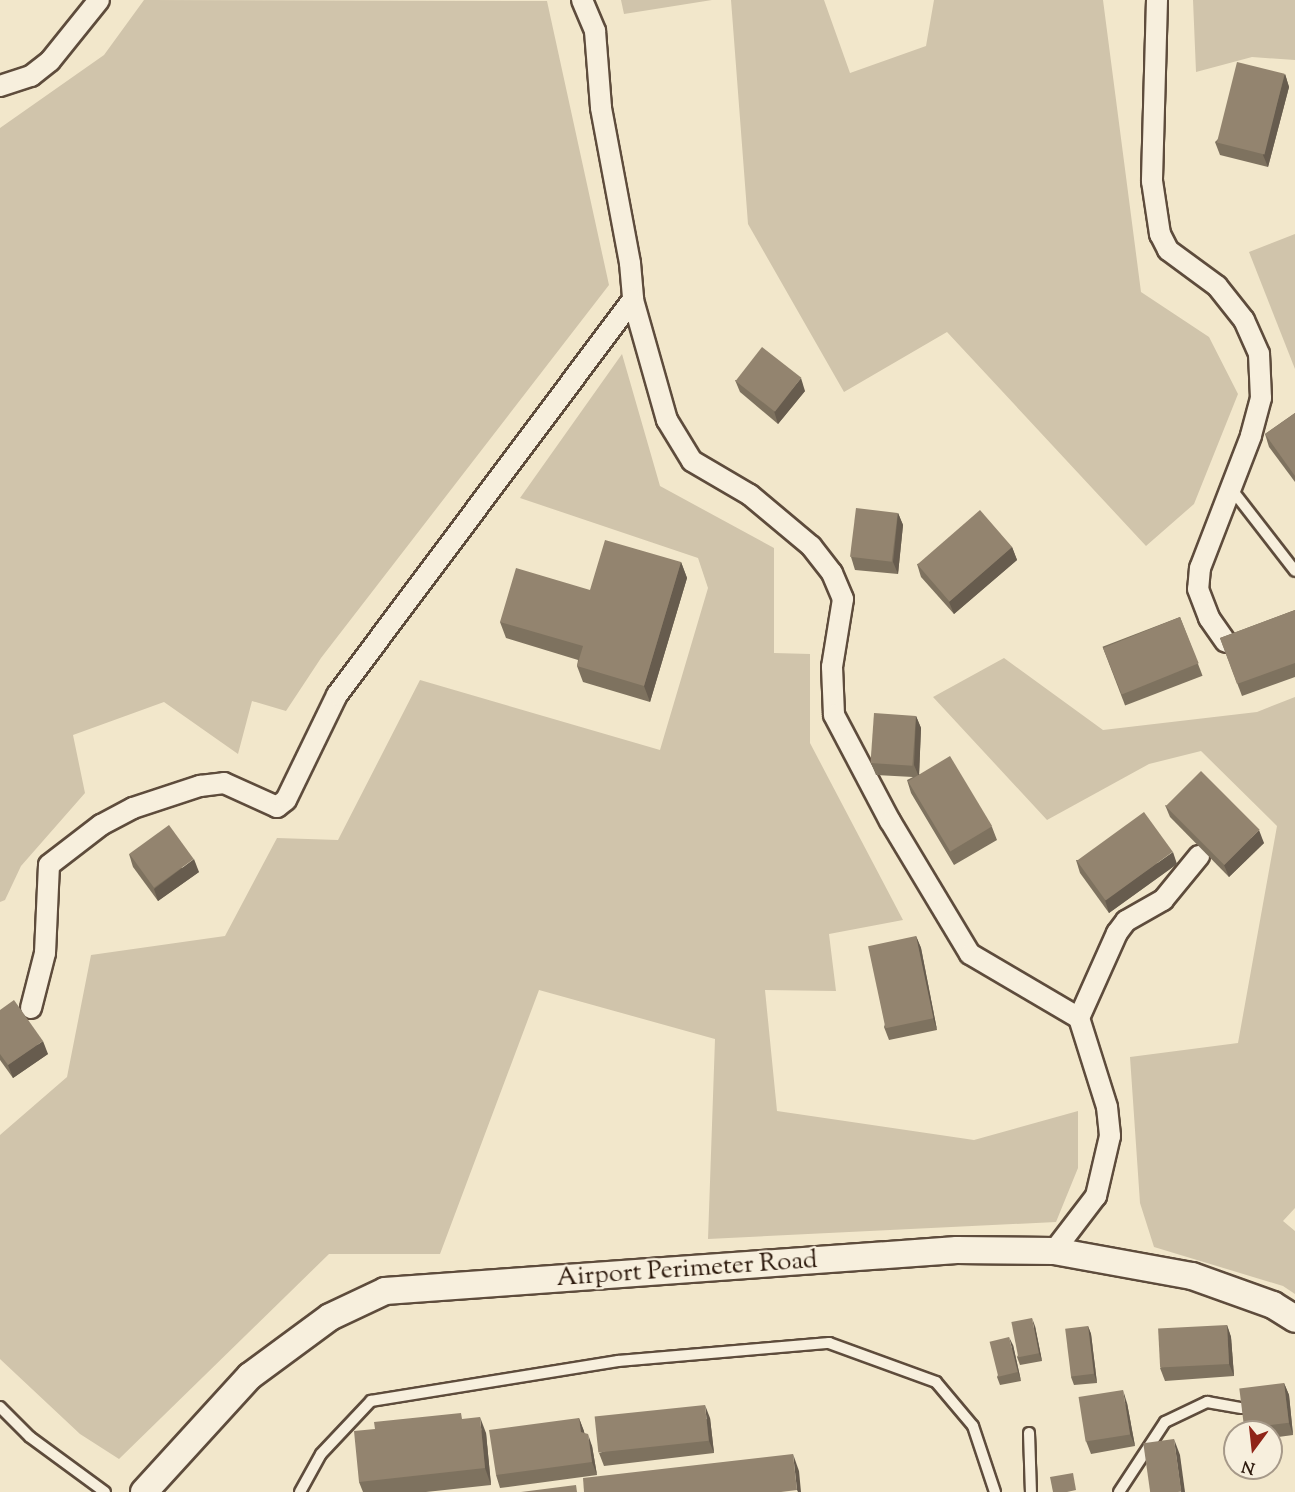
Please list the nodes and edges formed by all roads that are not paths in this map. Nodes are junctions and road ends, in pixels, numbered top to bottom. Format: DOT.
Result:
graph roads {
  1 [pos="99,0"];
  2 [pos="582,0"];
  3 [pos="1157,0"];
  4 [pos="0,86"];
  5 [pos="633,300"];
  6 [pos="1233,491"];
  7 [pos="1295,571"];
  8 [pos="1226,642"];
  9 [pos="1199,856"];
  10 [pos="31,1008"];
  11 [pos="1078,1018"];
  12 [pos="1054,1251"];
  13 [pos="1295,1319"];
  14 [pos="0,1407"];
  15 [pos="1241,1407"];
  16 [pos="1029,1433"];
  17 [pos="105,1492"];
  18 [pos="144,1492"];
  19 [pos="300,1492"];
  20 [pos="995,1492"];
  21 [pos="1031,1492"];
  22 [pos="1119,1492"];
  1 -- 4 [label="street"];
  2 -- 5 [label="street"];
  3 -- 6 [label="street"];
  5 -- 10 [label="street"];
  5 -- 11 [label="street"];
  6 -- 7 [label="lane"];
  6 -- 8 [label="street"];
  9 -- 11 [label="street"];
  11 -- 12 [label="street"];
  12 -- 13 [label="street, Airport Perimeter Road"];
  12 -- 18 [label="street, Airport Perimeter Road"];
  14 -- 17 [label="lane"];
  15 -- 22 [label="lane"];
  16 -- 21 [label="lane"];
  19 -- 20 [label="lane"];
}
